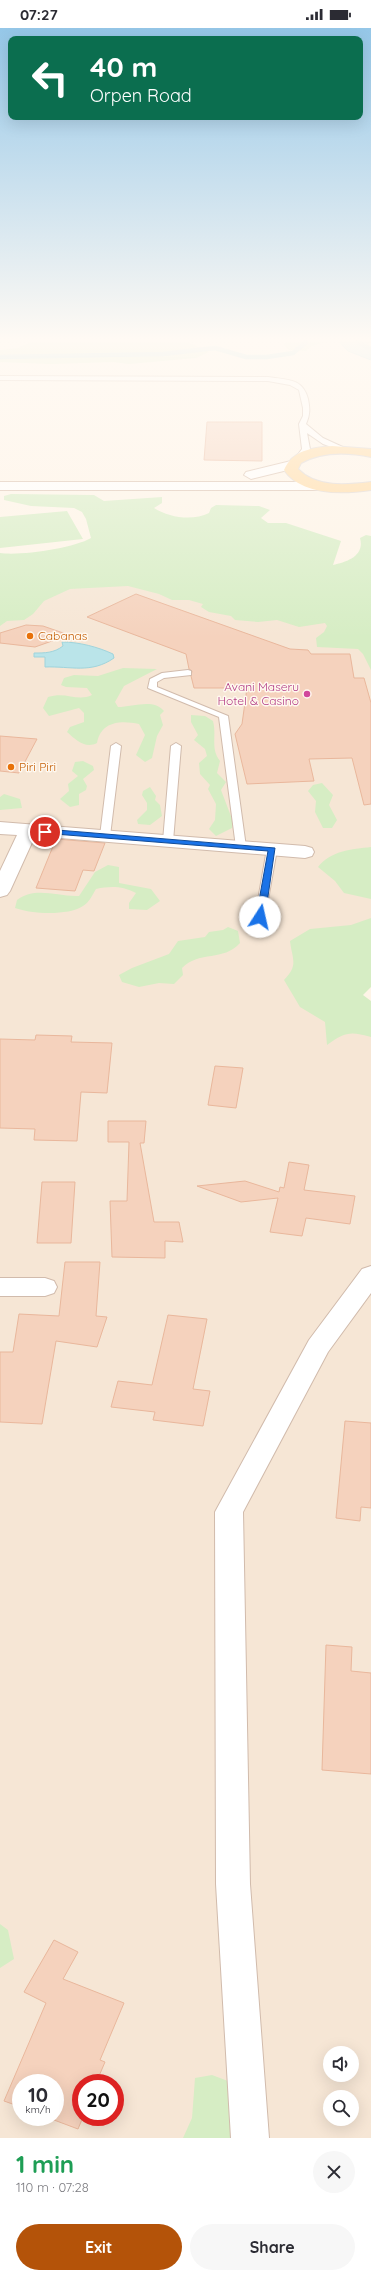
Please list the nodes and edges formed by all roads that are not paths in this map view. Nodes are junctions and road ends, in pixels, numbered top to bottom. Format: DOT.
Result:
graph roads {
  1 [pos="305,440"];
  2 [pos="319,440"];
  3 [pos="349,450"];
  4 [pos="371,452"];
  5 [pos="296,461"];
  6 [pos="0,486"];
  7 [pos="371,486"];
  8 [pos="184,487"];
  9 [pos="325,487"];
  10 [pos="367,500"];
  11 [pos="188,673"];
  12 [pos="116,746"];
  13 [pos="176,746"];
  14 [pos="0,828"];
  15 [pos="29,830"];
  16 [pos="105,836"];
  17 [pos="168,841"];
  18 [pos="241,847"];
  19 [pos="272,849"];
  20 [pos="305,852"];
  21 [pos="0,891"];
  22 [pos="260,917"];
  23 [pos="371,1275"];
  24 [pos="0,1287"];
  25 [pos="45,1287"];
  26 [pos="250,2138"];
  1 -- 5 [label="lane"];
  2 -- 3 [label="lane"];
  3 -- 4 [label="main road"];
  3 -- 5 [label="main road"];
  5 -- 8 [label="street"];
  5 -- 9 [label="main road"];
  6 -- 8 [label="street"];
  7 -- 9 [label="main road"];
  8 -- 9 [label="street"];
  9 -- 10 [label="main road"];
  11 -- 18 [label="lane"];
  12 -- 16 [label="lane"];
  13 -- 17 [label="lane"];
  14 -- 15 [label="street"];
  15 -- 16 [label="street"];
  15 -- 21 [label="street"];
  16 -- 17 [label="street"];
  17 -- 18 [label="street"];
  18 -- 19 [label="street"];
  19 -- 20 [label="street"];
  19 -- 22 [label="lane"];
  23 -- 26 [label="street"];
  24 -- 25 [label="street"];
}
